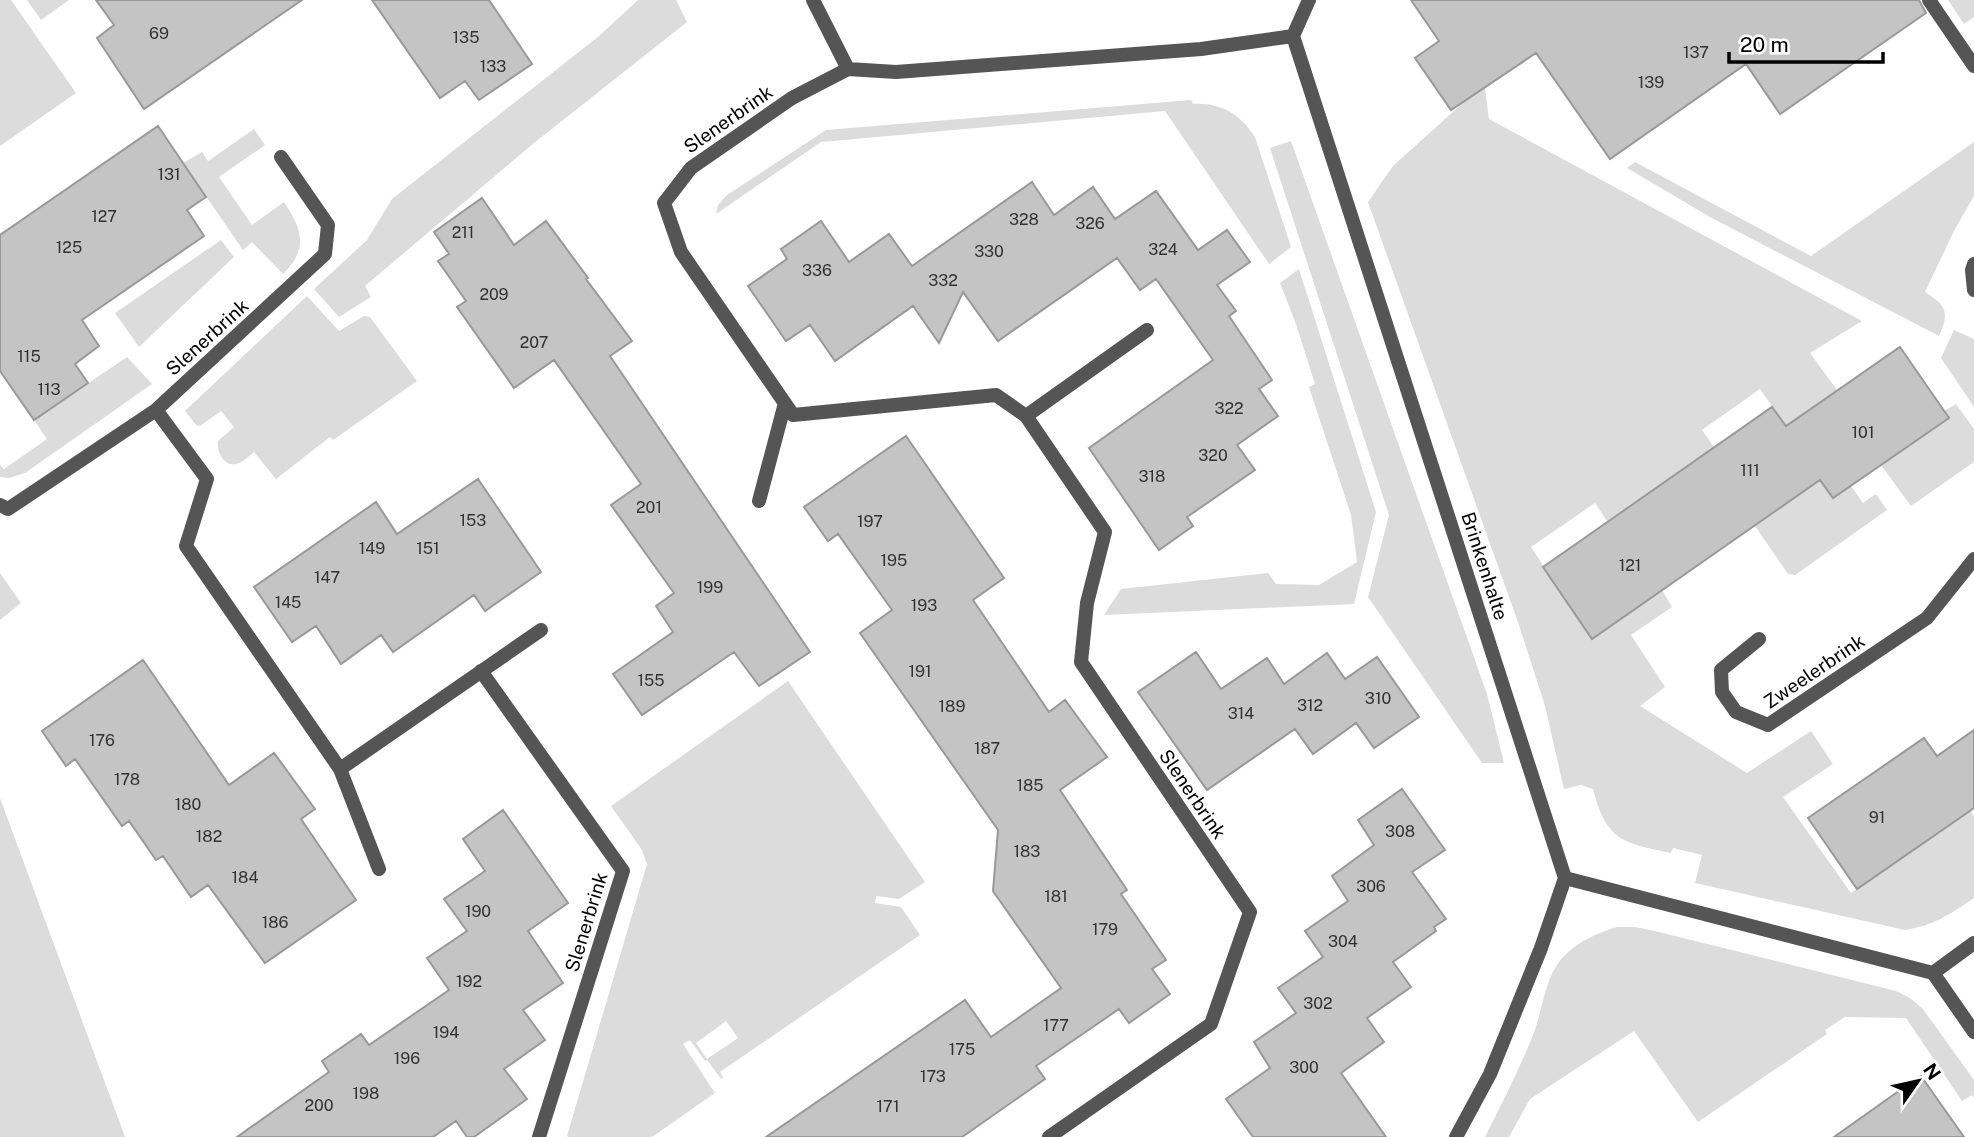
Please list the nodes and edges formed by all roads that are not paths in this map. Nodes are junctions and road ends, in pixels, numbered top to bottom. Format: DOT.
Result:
graph roads {
  1 [pos="813,0"];
  2 [pos="1309,0"];
  3 [pos="1929,0"];
  4 [pos="1293,36"];
  5 [pos="1974,65"];
  6 [pos="848,69"];
  7 [pos="281,156"];
  8 [pos="1974,264"];
  9 [pos="1974,290"];
  10 [pos="1147,330"];
  11 [pos="785,403"];
  12 [pos="156,410"];
  13 [pos="1026,416"];
  14 [pos="759,501"];
  15 [pos="0,505"];
  16 [pos="1974,559"];
  17 [pos="541,630"];
  18 [pos="1759,639"];
  19 [pos="481,671"];
  20 [pos="340,769"];
  21 [pos="379,869"];
  22 [pos="1565,878"];
  23 [pos="1974,943"];
  24 [pos="1933,973"];
  25 [pos="1974,1032"];
  26 [pos="539,1137"];
  27 [pos="1049,1137"];
  28 [pos="1456,1137"];
  1 -- 6 [label="street"];
  2 -- 4 [label="street"];
  3 -- 5 [label="street"];
  4 -- 6 [label="street"];
  4 -- 22 [label="street, Brinkenhalte"];
  6 -- 11 [label="street, Slenerbrink"];
  7 -- 12 [label="street, Slenerbrink"];
  8 -- 9 [label="street"];
  10 -- 13 [label="street"];
  11 -- 13 [label="street, Slenerbrink"];
  11 -- 14 [label="street"];
  12 -- 15 [label="street, Slenerbrink"];
  12 -- 20 [label="street"];
  13 -- 27 [label="street, Slenerbrink"];
  16 -- 18 [label="street, Zweelerbrink"];
  17 -- 19 [label="street"];
  19 -- 20 [label="street"];
  19 -- 26 [label="street, Slenerbrink"];
  20 -- 21 [label="street"];
  22 -- 24 [label="street"];
  22 -- 28 [label="street"];
  23 -- 24 [label="street"];
  24 -- 25 [label="street"];
}
